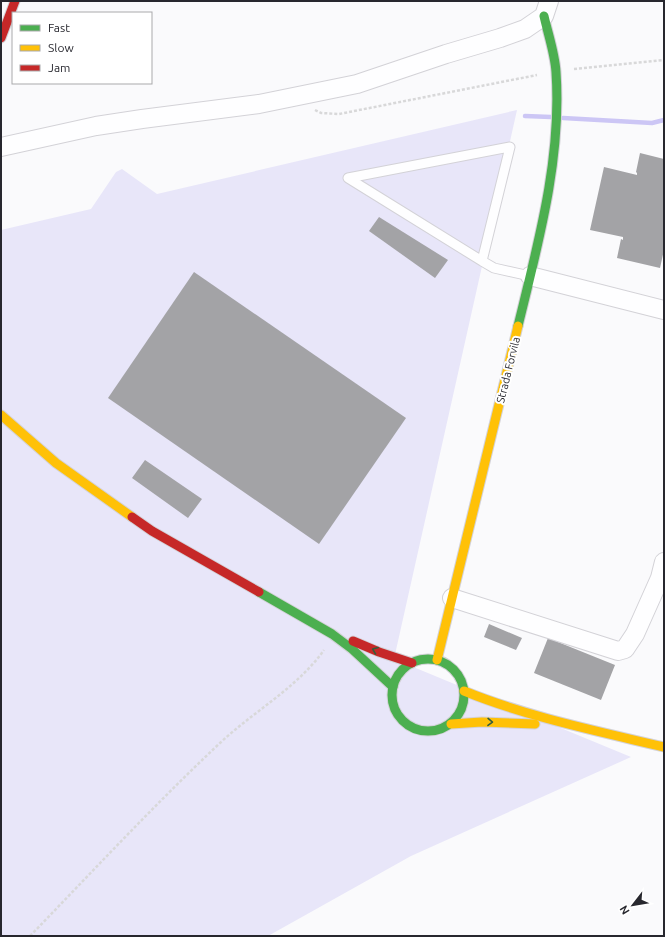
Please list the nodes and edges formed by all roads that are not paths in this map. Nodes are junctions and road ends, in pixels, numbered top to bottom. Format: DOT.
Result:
graph roads {
  1 [pos="15,1"];
  2 [pos="546,8"];
  3 [pos="1,38"];
  4 [pos="1,147"];
  5 [pos="482,261"];
  6 [pos="530,276"];
  7 [pos="664,310"];
  8 [pos="1,415"];
  9 [pos="664,562"];
  10 [pos="452,598"];
  11 [pos="332,634"];
  12 [pos="437,660"];
  13 [pos="412,663"];
  14 [pos="393,687"];
  15 [pos="464,691"];
  16 [pos="451,724"];
  17 [pos="580,727"];
  18 [pos="664,747"];
  1 -- 3 [label="main road"];
  2 -- 4 [label="street"];
  2 -- 6 [label="main road, Strada Forvila"];
  5 -- 5 [label="lane"];
  5 -- 6 [label="lane"];
  6 -- 7 [label="street"];
  6 -- 10 [label="main road, Strada Forvila"];
  8 -- 11 [label="main road"];
  9 -- 10 [label="street"];
  10 -- 12 [label="main road, Strada Forvila"];
  13 -- 11 [label="main road, one-way"];
  11 -- 14 [label="main road"];
  12 -- 13 [label="main road"];
  12 -- 15 [label="main road"];
  13 -- 14 [label="main road"];
  14 -- 16 [label="main road"];
  15 -- 16 [label="main road"];
  15 -- 17 [label="main road"];
  16 -- 17 [label="main road, one-way"];
  17 -- 18 [label="main road"];
}
